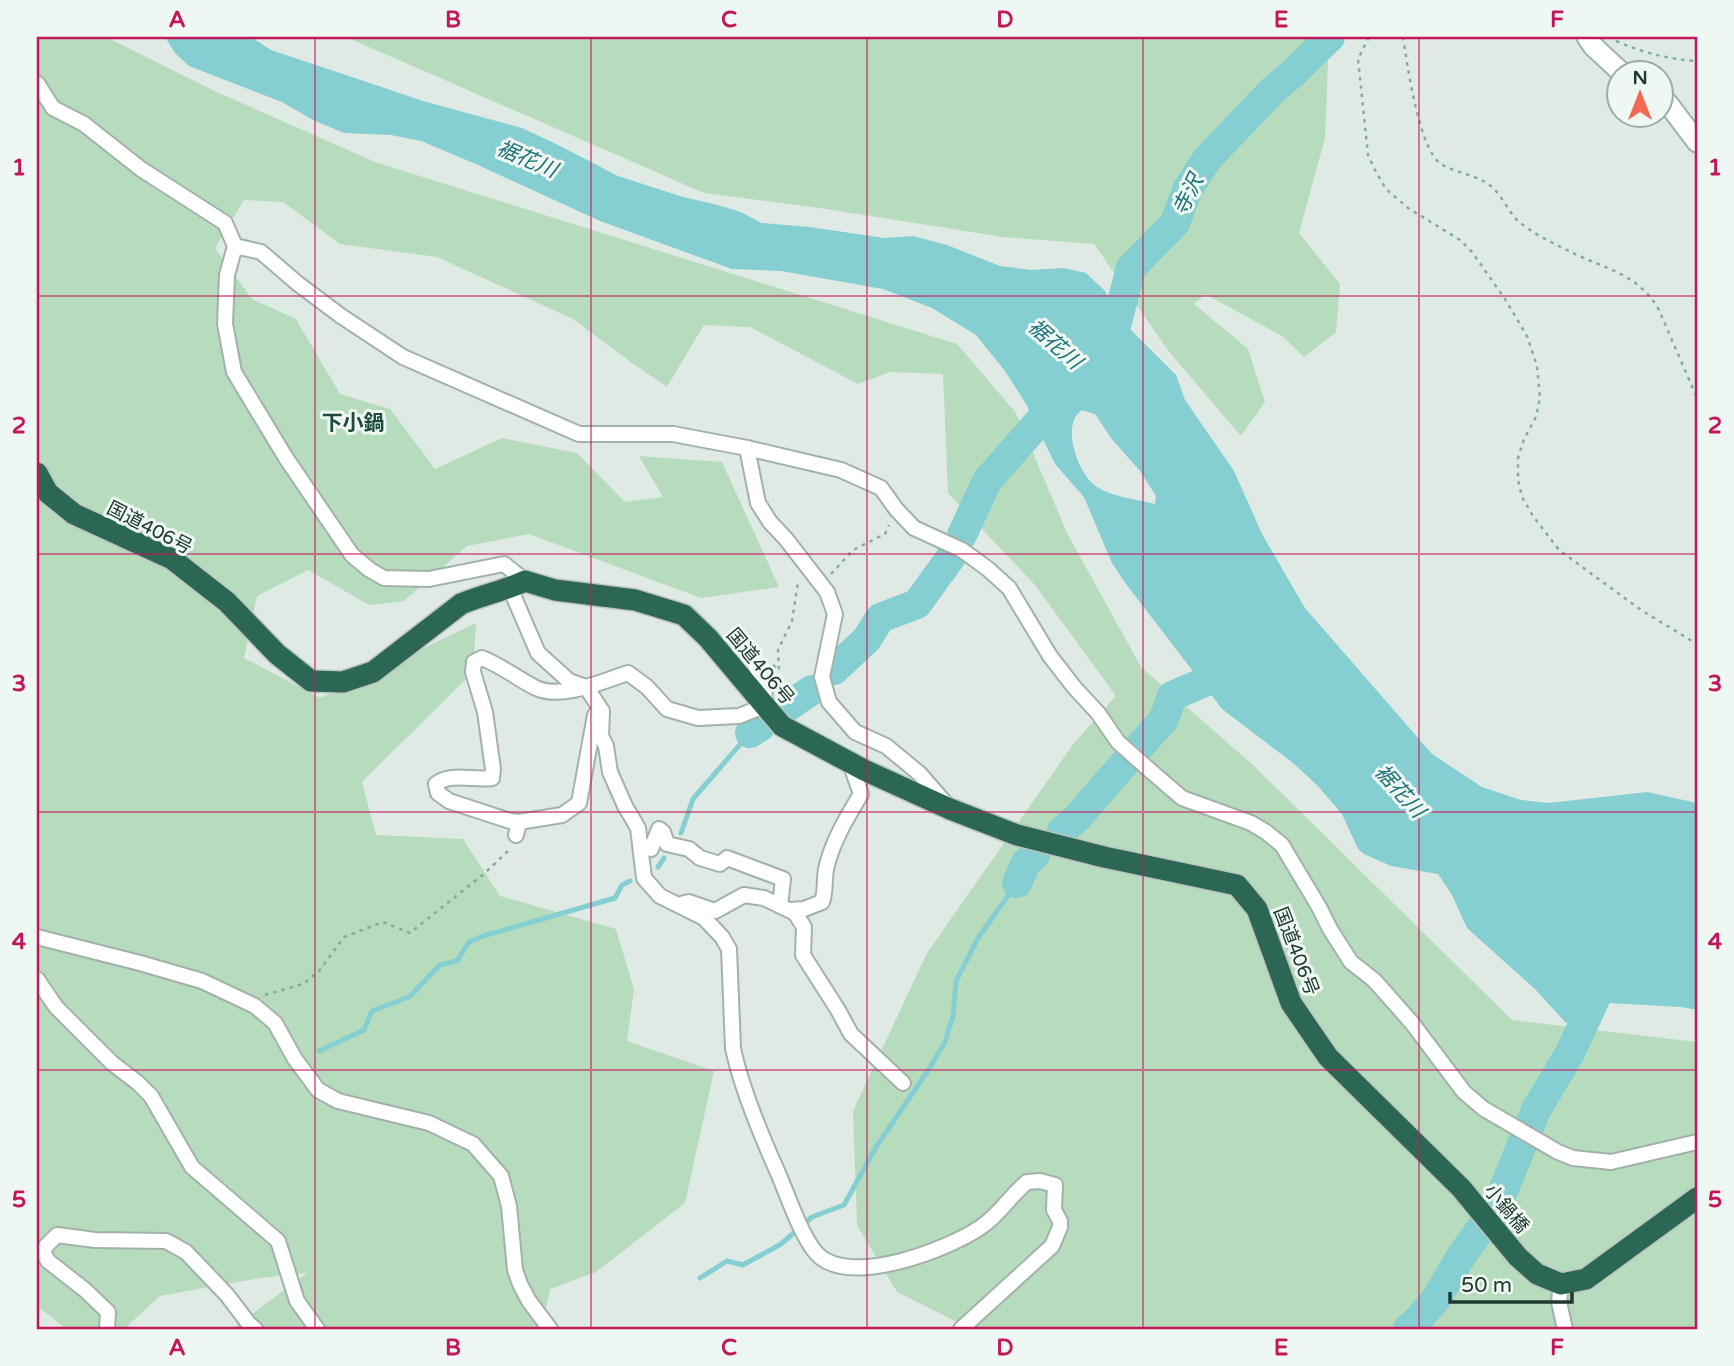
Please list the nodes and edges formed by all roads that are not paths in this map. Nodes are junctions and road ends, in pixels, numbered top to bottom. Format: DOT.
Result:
graph roads {
  1 [pos="1587,37"];
  2 [pos="1608,60"];
  3 [pos="37,83"];
  4 [pos="1674,113"];
  5 [pos="1697,142"];
  6 [pos="235,246"];
  7 [pos="747,448"];
  8 [pos="37,473"];
  9 [pos="517,584"];
  10 [pos="740,647"];
  11 [pos="586,687"];
  12 [pos="597,704"];
  13 [pos="764,706"];
  14 [pos="850,763"];
  15 [pos="950,808"];
  16 [pos="640,844"];
  17 [pos="675,904"];
  18 [pos="785,908"];
  19 [pos="37,937"];
  20 [pos="37,979"];
  21 [pos="903,1083"];
  22 [pos="1697,1142"];
  23 [pos="1461,1188"];
  24 [pos="1697,1198"];
  25 [pos="1561,1284"];
  26 [pos="107,1329"];
  27 [pos="255,1329"];
  28 [pos="317,1329"];
  29 [pos="550,1329"];
  30 [pos="961,1329"];
  31 [pos="1565,1329"];
  1 -- 2 [label="street"];
  3 -- 6 [label="street"];
  4 -- 5 [label="street"];
  6 -- 7 [label="street"];
  6 -- 9 [label="street"];
  7 -- 15 [label="street"];
  7 -- 22 [label="street"];
  8 -- 9 [label="highway, 国道406号"];
  9 -- 11 [label="street"];
  9 -- 13 [label="highway, 国道406号"];
  10 -- 13 [label="street"];
  11 -- 12 [label="street"];
  11 -- 12 [label="street"];
  11 -- 13 [label="street"];
  12 -- 16 [label="street"];
  13 -- 14 [label="highway, 国道406号"];
  14 -- 15 [label="highway, 国道406号"];
  14 -- 18 [label="street"];
  15 -- 23 [label="highway, 国道406号"];
  16 -- 17 [label="street"];
  16 -- 18 [label="street"];
  17 -- 18 [label="street"];
  17 -- 30 [label="street"];
  18 -- 21 [label="street"];
  19 -- 29 [label="street"];
  20 -- 28 [label="street"];
  23 -- 25 [label="highway, 小鍋橋"];
  24 -- 25 [label="highway"];
  25 -- 31 [label="street"];
  26 -- 27 [label="street"];
}
